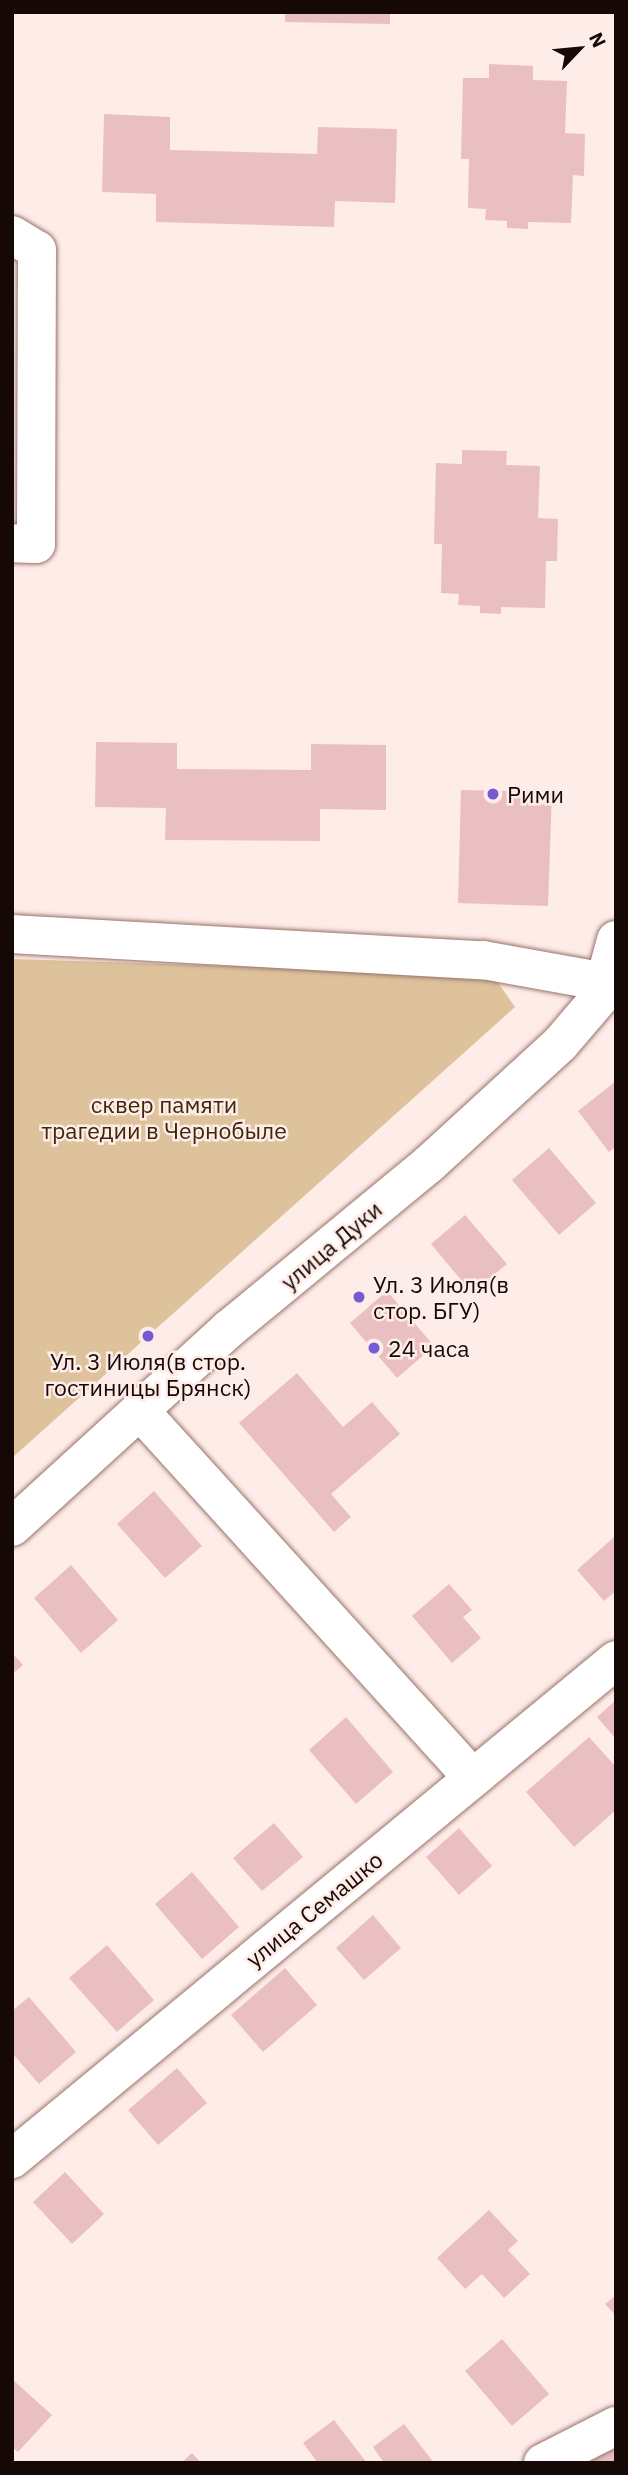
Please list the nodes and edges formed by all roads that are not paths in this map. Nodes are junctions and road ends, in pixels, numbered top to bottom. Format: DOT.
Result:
graph roads {
  1 [pos="12,235"];
  2 [pos="12,544"];
  3 [pos="12,934"];
  4 [pos="616,940"];
  5 [pos="611,983"];
  6 [pos="141,1412"];
  7 [pos="12,1527"];
  8 [pos="616,1660"];
  9 [pos="473,1778"];
  10 [pos="12,2159"];
  11 [pos="616,2426"];
  12 [pos="543,2463"];
  1 -- 2 [label="street"];
  3 -- 5 [label="street"];
  4 -- 5 [label="street, улица Дуки"];
  5 -- 6 [label="street, улица Дуки"];
  6 -- 7 [label="street, улица Дуки"];
  6 -- 9 [label="street"];
  8 -- 9 [label="street, улица Семашко"];
  9 -- 10 [label="street, улица Семашко"];
  11 -- 12 [label="street"];
}
